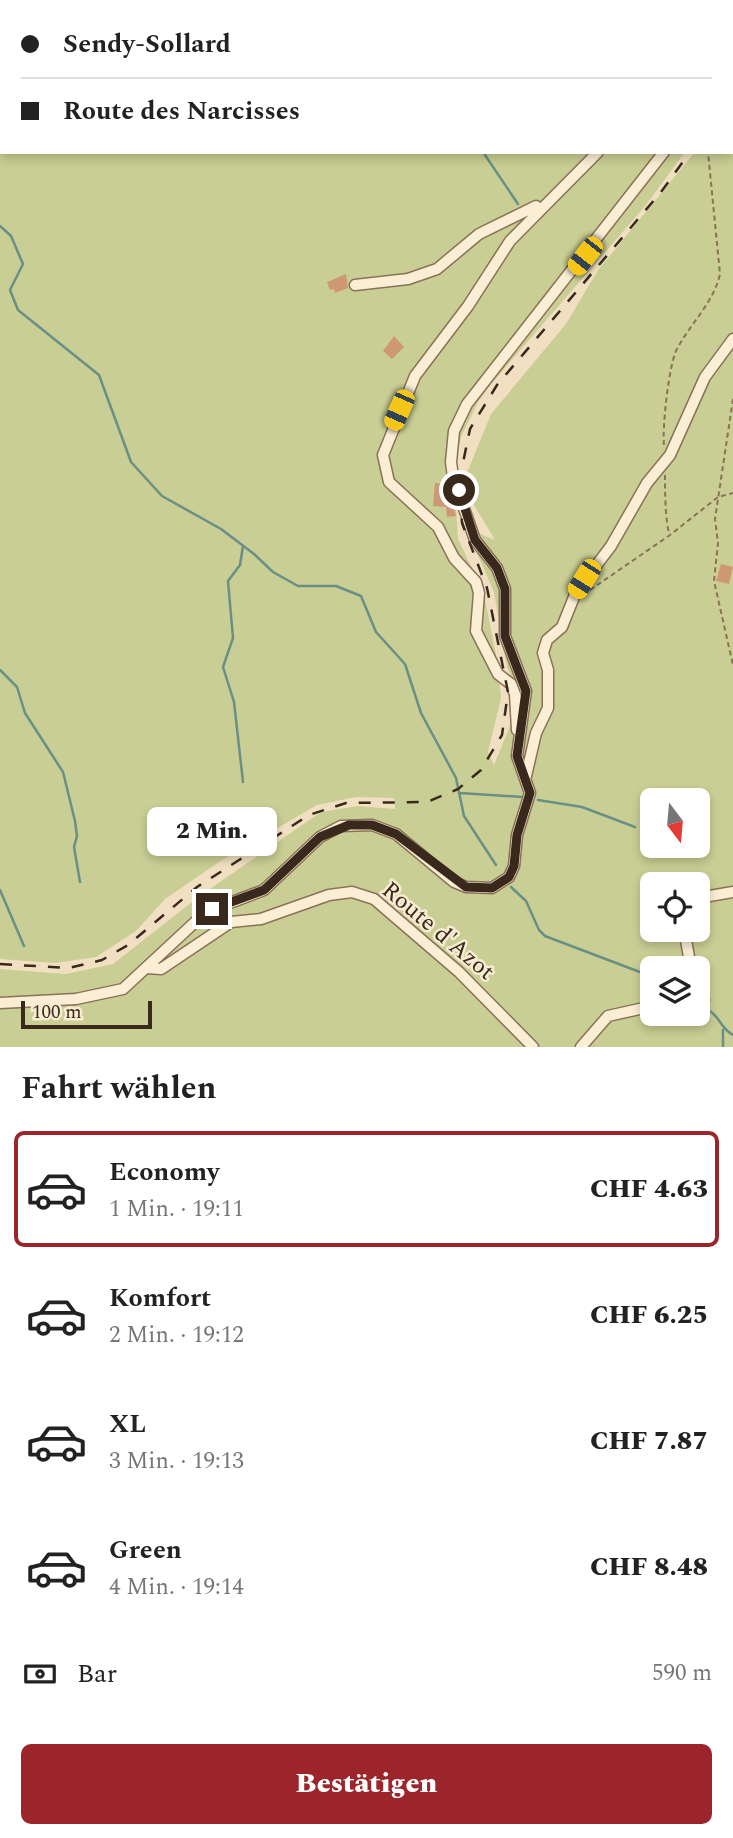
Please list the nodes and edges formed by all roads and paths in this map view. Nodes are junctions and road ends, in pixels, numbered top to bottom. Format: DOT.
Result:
graph roads {
  1 [pos="596,154"];
  2 [pos="662,154"];
  3 [pos="709,154"];
  4 [pos="540,209"];
  5 [pos="355,285"];
  6 [pos="733,339"];
  7 [pos="733,399"];
  8 [pos="666,463"];
  9 [pos="733,493"];
  10 [pos="718,497"];
  11 [pos="670,536"];
  12 [pos="572,602"];
  13 [pos="733,665"];
  14 [pos="518,732"];
  15 [pos="526,776"];
  16 [pos="733,892"];
  17 [pos="710,896"];
  18 [pos="147,968"];
  19 [pos="0,1003"];
  20 [pos="640,1009"];
  21 [pos="533,1047"];
  22 [pos="581,1047"];
  1 -- 4 [label="street"];
  2 -- 14 [label="street"];
  3 -- 8 [label="path"];
  4 -- 5 [label="street"];
  4 -- 14 [label="street"];
  6 -- 8 [label="street"];
  7 -- 10 [label="path"];
  8 -- 11 [label="path"];
  8 -- 12 [label="street"];
  9 -- 10 [label="path"];
  10 -- 11 [label="path"];
  10 -- 13 [label="path"];
  11 -- 12 [label="path"];
  12 -- 15 [label="street"];
  14 -- 15 [label="street"];
  15 -- 18 [label="street"];
  16 -- 17 [label="street"];
  18 -- 19 [label="street"];
  18 -- 21 [label="street, Route d'Azot"];
  20 -- 22 [label="street"];
}
